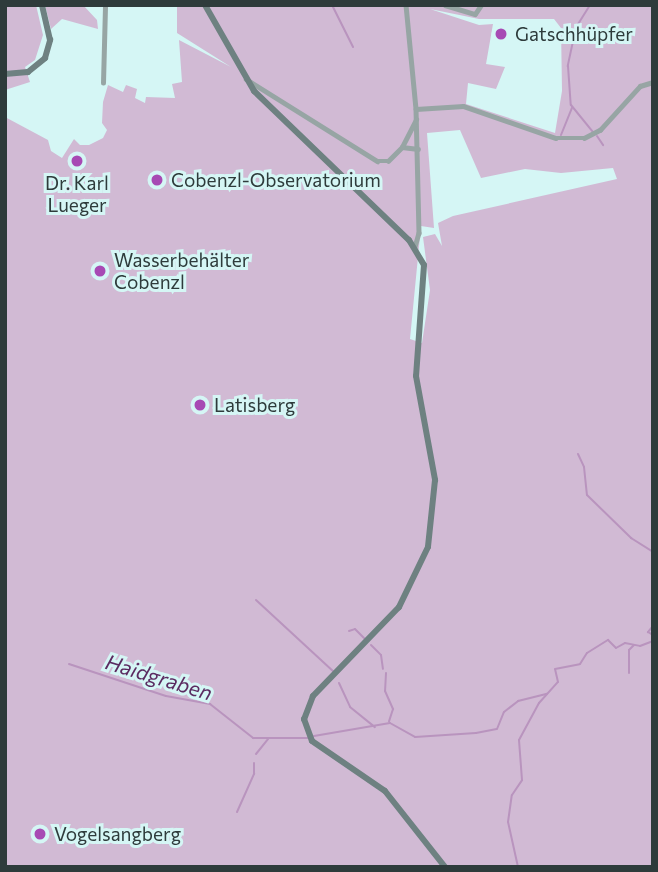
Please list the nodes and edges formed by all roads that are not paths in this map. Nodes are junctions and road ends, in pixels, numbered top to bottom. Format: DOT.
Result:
graph roads {
  1 [pos="42,5"];
  2 [pos="105,5"];
  3 [pos="205,5"];
  4 [pos="406,5"];
  5 [pos="445,5"];
  6 [pos="481,5"];
  7 [pos="5,74"];
  8 [pos="246,79"];
  9 [pos="653,82"];
  10 [pos="103,83"];
  11 [pos="416,109"];
  12 [pos="416,117"];
  13 [pos="402,147"];
  14 [pos="418,149"];
  15 [pos="415,247"];
  16 [pos="445,867"];
  1 -- 7 [label="street"];
  2 -- 10 [label="street"];
  3 -- 8 [label="street"];
  4 -- 11 [label="street"];
  5 -- 6 [label="street"];
  8 -- 13 [label="street"];
  8 -- 15 [label="street"];
  9 -- 11 [label="street"];
  11 -- 12 [label="street"];
  12 -- 13 [label="street"];
  12 -- 14 [label="street"];
  13 -- 14 [label="street"];
  14 -- 15 [label="street"];
  15 -- 16 [label="street"];
}
